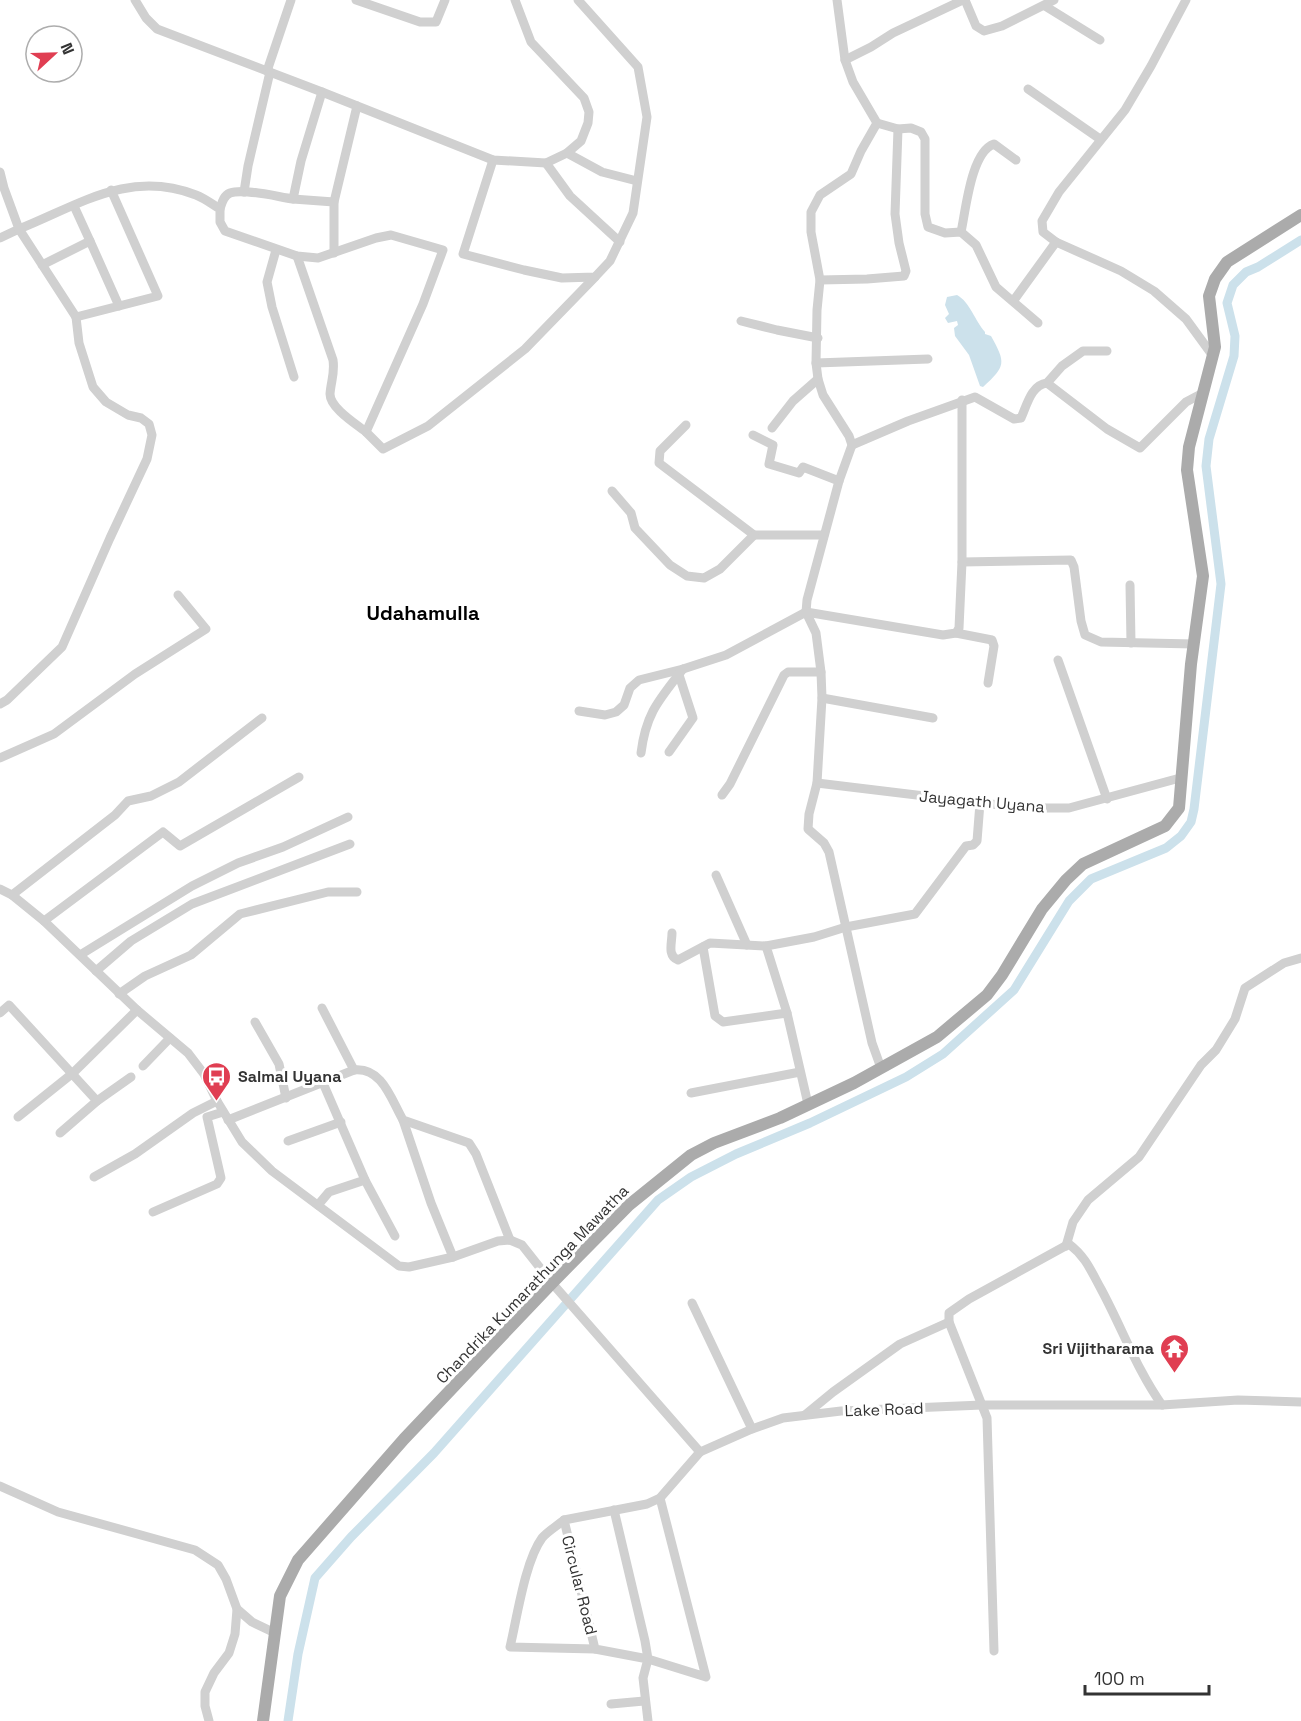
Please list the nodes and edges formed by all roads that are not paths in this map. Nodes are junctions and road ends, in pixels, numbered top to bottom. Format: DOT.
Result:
graph roads {
  1 [pos="135,0"];
  2 [pos="291,0"];
  3 [pos="356,0"];
  4 [pos="445,0"];
  5 [pos="515,0"];
  6 [pos="578,0"];
  7 [pos="837,0"];
  8 [pos="964,0"];
  9 [pos="1054,0"];
  10 [pos="1186,0"];
  11 [pos="1045,6"];
  12 [pos="1100,40"];
  13 [pos="845,60"];
  14 [pos="268,71"];
  15 [pos="1028,89"];
  16 [pos="322,92"];
  17 [pos="357,106"];
  18 [pos="877,123"];
  19 [pos="898,129"];
  20 [pos="1100,139"];
  21 [pos="567,153"];
  22 [pos="493,160"];
  23 [pos="1016,160"];
  24 [pos="546,163"];
  25 [pos="0,172"];
  26 [pos="637,181"];
  27 [pos="111,190"];
  28 [pos="244,192"];
  29 [pos="293,200"];
  30 [pos="334,202"];
  31 [pos="74,206"];
  32 [pos="220,209"];
  33 [pos="1301,215"];
  34 [pos="19,230"];
  35 [pos="961,232"];
  36 [pos="0,238"];
  37 [pos="90,241"];
  38 [pos="620,242"];
  39 [pos="1056,242"];
  40 [pos="276,250"];
  41 [pos="443,250"];
  42 [pos="334,253"];
  43 [pos="463,254"];
  44 [pos="297,256"];
  45 [pos="42,265"];
  46 [pos="595,277"];
  47 [pos="820,280"];
  48 [pos="1014,300"];
  49 [pos="119,306"];
  50 [pos="76,317"];
  51 [pos="741,321"];
  52 [pos="1038,322"];
  53 [pos="818,338"];
  54 [pos="1107,351"];
  55 [pos="1213,357"];
  56 [pos="928,359"];
  57 [pos="816,363"];
  58 [pos="294,377"];
  59 [pos="818,379"];
  60 [pos="1047,382"];
  61 [pos="1203,393"];
  62 [pos="962,400"];
  63 [pos="686,425"];
  64 [pos="772,428"];
  65 [pos="366,432"];
  66 [pos="753,435"];
  67 [pos="852,446"];
  68 [pos="839,481"];
  69 [pos="612,491"];
  70 [pos="754,535"];
  71 [pos="824,535"];
  72 [pos="962,562"];
  73 [pos="1130,585"];
  74 [pos="178,595"];
  75 [pos="806,612"];
  76 [pos="956,633"];
  77 [pos="1131,643"];
  78 [pos="1194,644"];
  79 [pos="1058,660"];
  80 [pos="681,672"];
  81 [pos="821,672"];
  82 [pos="988,682"];
  83 [pos="822,698"];
  84 [pos="0,704"];
  85 [pos="579,711"];
  86 [pos="262,718"];
  87 [pos="933,718"];
  88 [pos="669,752"];
  89 [pos="641,753"];
  90 [pos="0,758"];
  91 [pos="299,777"];
  92 [pos="1180,778"];
  93 [pos="818,783"];
  94 [pos="722,795"];
  95 [pos="1107,799"];
  96 [pos="980,803"];
  97 [pos="348,817"];
  98 [pos="350,844"];
  99 [pos="716,875"];
  100 [pos="0,889"];
  101 [pos="357,892"];
  102 [pos="12,895"];
  103 [pos="44,921"];
  104 [pos="846,927"];
  105 [pos="672,933"];
  106 [pos="747,945"];
  107 [pos="766,946"];
  108 [pos="703,947"];
  109 [pos="80,955"];
  110 [pos="1301,958"];
  111 [pos="96,971"];
  112 [pos="119,994"];
  113 [pos="322,1008"];
  114 [pos="137,1010"];
  115 [pos="0,1012"];
  116 [pos="787,1013"];
  117 [pos="255,1023"];
  118 [pos="170,1038"];
  119 [pos="142,1066"];
  120 [pos="881,1068"];
  121 [pos="354,1070"];
  122 [pos="800,1072"];
  123 [pos="73,1073"];
  124 [pos="131,1077"];
  125 [pos="323,1083"];
  126 [pos="691,1093"];
  127 [pos="286,1098"];
  128 [pos="97,1101"];
  129 [pos="217,1101"];
  130 [pos="808,1104"];
  131 [pos="226,1116"];
  132 [pos="18,1117"];
  133 [pos="403,1120"];
  134 [pos="341,1122"];
  135 [pos="60,1133"];
  136 [pos="288,1141"];
  137 [pos="94,1177"];
  138 [pos="365,1180"];
  139 [pos="318,1205"];
  140 [pos="153,1212"];
  141 [pos="394,1236"];
  142 [pos="510,1240"];
  143 [pos="1066,1246"];
  144 [pos="453,1257"];
  145 [pos="555,1286"];
  146 [pos="692,1304"];
  147 [pos="949,1322"];
  148 [pos="1301,1402"];
  149 [pos="1162,1405"];
  150 [pos="982,1406"];
  151 [pos="805,1415"];
  152 [pos="752,1429"];
  153 [pos="700,1452"];
  154 [pos="0,1486"];
  155 [pos="660,1498"];
  156 [pos="614,1510"];
  157 [pos="564,1520"];
  158 [pos="237,1609"];
  159 [pos="275,1633"];
  160 [pos="595,1649"];
  161 [pos="994,1652"];
  162 [pos="648,1659"];
  163 [pos="645,1701"];
  164 [pos="610,1704"];
  165 [pos="647,1719"];
  166 [pos="209,1721"];
  167 [pos="263,1721"];
  168 [pos="657,1721"];
  1 -- 14 [label="street"];
  2 -- 14 [label="street"];
  3 -- 4 [label="street"];
  5 -- 21 [label="street"];
  6 -- 26 [label="street"];
  7 -- 13 [label="street"];
  8 -- 11 [label="street"];
  8 -- 13 [label="street"];
  9 -- 11 [label="street"];
  10 -- 20 [label="street"];
  11 -- 12 [label="street"];
  13 -- 18 [label="street"];
  14 -- 16 [label="street"];
  14 -- 28 [label="street"];
  15 -- 20 [label="street"];
  16 -- 17 [label="street"];
  16 -- 29 [label="street"];
  17 -- 22 [label="street"];
  17 -- 30 [label="street"];
  18 -- 19 [label="street"];
  18 -- 47 [label="street"];
  19 -- 35 [label="street"];
  19 -- 47 [label="street"];
  20 -- 39 [label="street"];
  21 -- 24 [label="street"];
  21 -- 26 [label="street"];
  22 -- 24 [label="street"];
  22 -- 43 [label="street"];
  23 -- 35 [label="street"];
  24 -- 38 [label="street"];
  25 -- 34 [label="street"];
  26 -- 38 [label="street"];
  27 -- 31 [label="street"];
  27 -- 32 [label="street"];
  27 -- 49 [label="street"];
  28 -- 29 [label="street"];
  28 -- 32 [label="street"];
  29 -- 30 [label="street"];
  30 -- 42 [label="street"];
  31 -- 34 [label="street"];
  31 -- 37 [label="street"];
  32 -- 40 [label="street"];
  33 -- 55 [label="main road, Chandrika Kumarathunga Mawatha"];
  34 -- 36 [label="street"];
  34 -- 45 [label="street"];
  35 -- 48 [label="street"];
  37 -- 45 [label="street"];
  37 -- 49 [label="street"];
  38 -- 46 [label="street"];
  39 -- 48 [label="street"];
  39 -- 55 [label="street"];
  40 -- 44 [label="street"];
  40 -- 58 [label="street"];
  41 -- 42 [label="street"];
  41 -- 43 [label="street"];
  41 -- 65 [label="street"];
  42 -- 44 [label="street"];
  43 -- 46 [label="street"];
  44 -- 65 [label="street"];
  45 -- 50 [label="street"];
  46 -- 65 [label="street"];
  47 -- 53 [label="street"];
  48 -- 52 [label="street"];
  49 -- 50 [label="street"];
  50 -- 84 [label="street"];
  51 -- 53 [label="street"];
  53 -- 57 [label="street"];
  54 -- 60 [label="street"];
  55 -- 61 [label="main road, Chandrika Kumarathunga Mawatha"];
  56 -- 57 [label="street"];
  57 -- 59 [label="street"];
  59 -- 64 [label="street"];
  59 -- 67 [label="street"];
  60 -- 61 [label="street"];
  60 -- 62 [label="street"];
  61 -- 78 [label="main road, Chandrika Kumarathunga Mawatha"];
  62 -- 67 [label="street"];
  62 -- 72 [label="street"];
  63 -- 70 [label="street"];
  66 -- 68 [label="street"];
  67 -- 68 [label="street"];
  68 -- 71 [label="street"];
  69 -- 70 [label="street"];
  70 -- 71 [label="street"];
  71 -- 75 [label="street"];
  72 -- 76 [label="street"];
  72 -- 77 [label="street"];
  73 -- 77 [label="street"];
  74 -- 90 [label="street"];
  75 -- 76 [label="street"];
  75 -- 80 [label="street"];
  75 -- 81 [label="street"];
  76 -- 82 [label="street"];
  77 -- 78 [label="street"];
  78 -- 92 [label="main road, Chandrika Kumarathunga Mawatha"];
  79 -- 95 [label="street"];
  80 -- 85 [label="street"];
  80 -- 88 [label="street"];
  80 -- 89 [label="street"];
  81 -- 83 [label="street"];
  81 -- 94 [label="street"];
  83 -- 87 [label="street"];
  83 -- 93 [label="street"];
  86 -- 102 [label="street"];
  91 -- 103 [label="street"];
  92 -- 95 [label="street, Jayagath Uyana"];
  92 -- 120 [label="main road, Chandrika Kumarathunga Mawatha"];
  93 -- 96 [label="street, Jayagath Uyana"];
  93 -- 104 [label="street"];
  95 -- 96 [label="street, Jayagath Uyana"];
  96 -- 104 [label="street"];
  97 -- 109 [label="street"];
  98 -- 111 [label="street"];
  99 -- 106 [label="street"];
  100 -- 102 [label="street"];
  101 -- 112 [label="street"];
  102 -- 103 [label="street"];
  103 -- 109 [label="street"];
  104 -- 107 [label="street"];
  104 -- 120 [label="street"];
  105 -- 108 [label="street"];
  106 -- 107 [label="street"];
  106 -- 108 [label="street"];
  107 -- 116 [label="street"];
  108 -- 116 [label="street"];
  109 -- 111 [label="street"];
  110 -- 143 [label="street"];
  111 -- 112 [label="street"];
  112 -- 114 [label="street"];
  113 -- 121 [label="street"];
  114 -- 118 [label="street"];
  114 -- 123 [label="street"];
  115 -- 123 [label="street"];
  116 -- 122 [label="street"];
  117 -- 127 [label="street"];
  118 -- 119 [label="street"];
  118 -- 129 [label="street"];
  120 -- 130 [label="main road, Chandrika Kumarathunga Mawatha"];
  121 -- 125 [label="street"];
  121 -- 133 [label="street"];
  122 -- 126 [label="street"];
  122 -- 130 [label="street"];
  123 -- 128 [label="street"];
  123 -- 132 [label="street"];
  124 -- 128 [label="street"];
  125 -- 127 [label="street"];
  125 -- 134 [label="street"];
  127 -- 131 [label="street"];
  128 -- 135 [label="street"];
  129 -- 131 [label="street"];
  129 -- 137 [label="street"];
  130 -- 145 [label="main road, Chandrika Kumarathunga Mawatha"];
  131 -- 139 [label="street"];
  131 -- 140 [label="street"];
  133 -- 142 [label="street"];
  133 -- 144 [label="street"];
  134 -- 136 [label="street"];
  134 -- 138 [label="street"];
  138 -- 139 [label="street"];
  138 -- 141 [label="street"];
  139 -- 144 [label="street"];
  142 -- 144 [label="street"];
  142 -- 145 [label="street"];
  143 -- 147 [label="street"];
  143 -- 149 [label="street"];
  145 -- 153 [label="street"];
  145 -- 159 [label="main road, Chandrika Kumarathunga Mawatha"];
  146 -- 152 [label="street"];
  147 -- 150 [label="street"];
  147 -- 151 [label="street"];
  148 -- 149 [label="street, Lake Road"];
  149 -- 150 [label="street, Lake Road"];
  150 -- 151 [label="street, Lake Road"];
  150 -- 161 [label="street"];
  151 -- 152 [label="street, Lake Road"];
  152 -- 153 [label="street, Lake Road"];
  153 -- 155 [label="street"];
  154 -- 158 [label="street"];
  155 -- 156 [label="street, Circular Road"];
  155 -- 162 [label="street, Circular Road"];
  156 -- 157 [label="street, Circular Road"];
  156 -- 162 [label="street"];
  157 -- 160 [label="street, Circular Road"];
  157 -- 160 [label="street"];
  158 -- 159 [label="street"];
  158 -- 166 [label="street"];
  159 -- 167 [label="main road, Chandrika Kumarathunga Mawatha"];
  160 -- 162 [label="street, Circular Road"];
  162 -- 163 [label="street"];
  163 -- 164 [label="street"];
  163 -- 165 [label="street"];
  165 -- 168 [label="street"];
}
